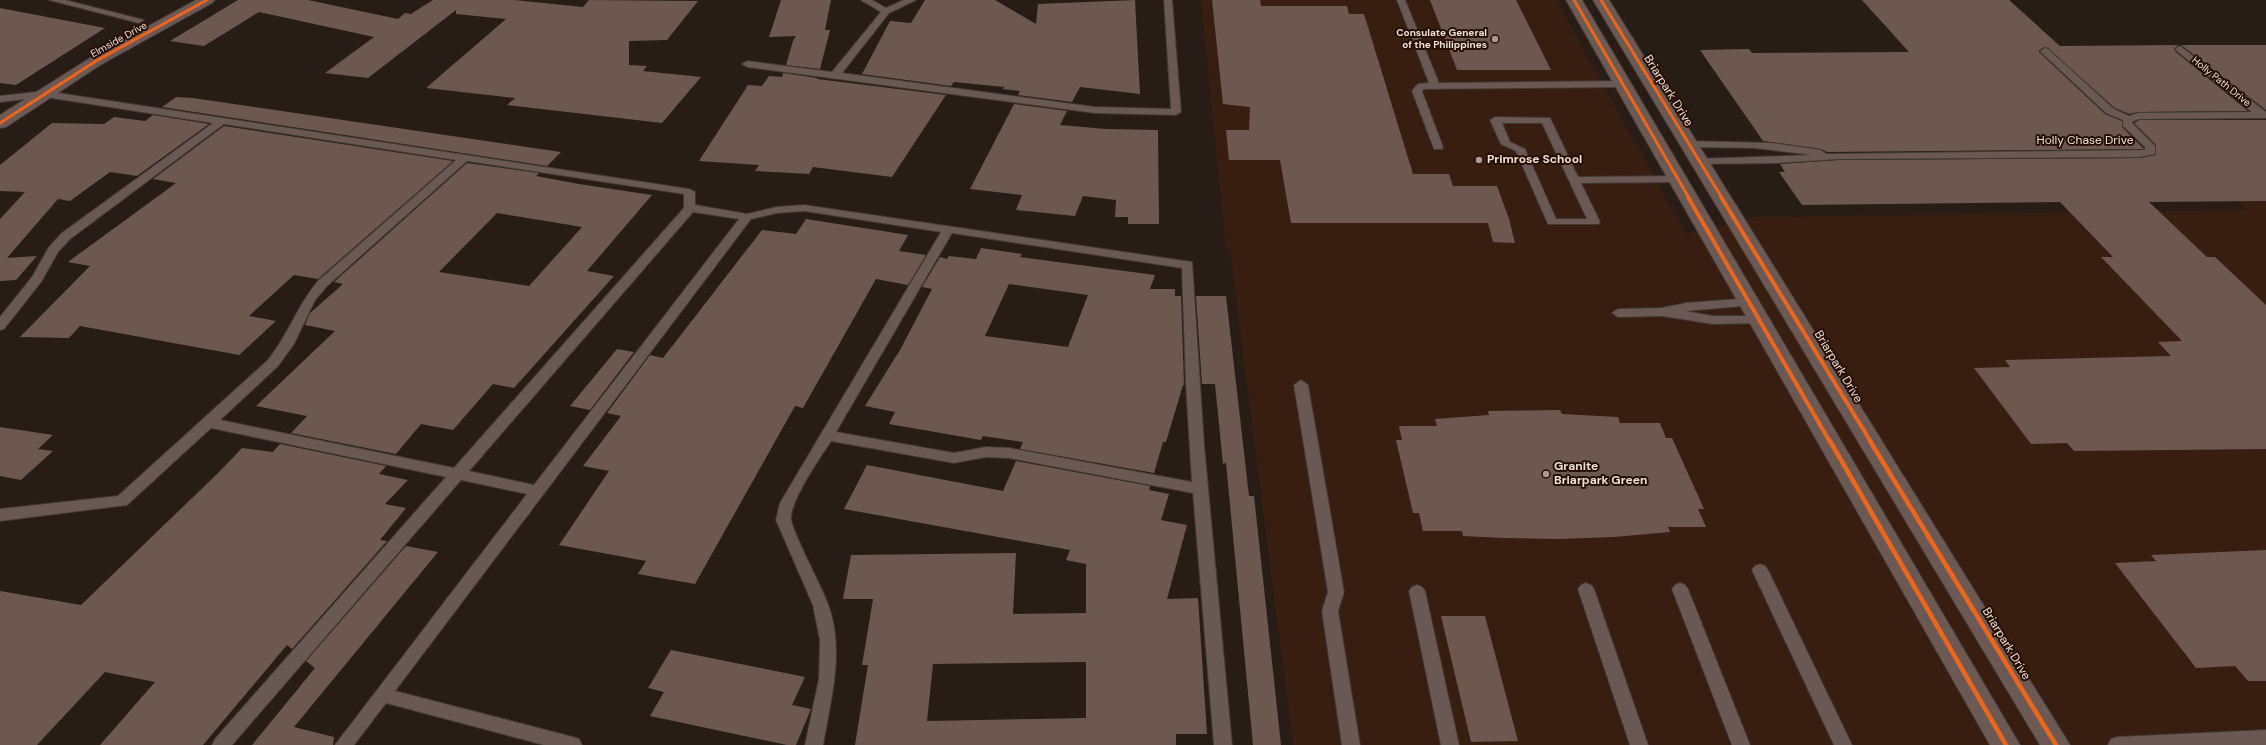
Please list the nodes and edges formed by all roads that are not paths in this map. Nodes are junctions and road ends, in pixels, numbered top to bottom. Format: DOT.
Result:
graph roads {
  1 [pos="53,0"];
  2 [pos="207,0"];
  3 [pos="866,0"];
  4 [pos="912,0"];
  5 [pos="1168,0"];
  6 [pos="1401,0"];
  7 [pos="1574,0"];
  8 [pos="1601,0"];
  9 [pos="886,11"];
  10 [pos="139,20"];
  11 [pos="2180,49"];
  12 [pos="2046,51"];
  13 [pos="747,64"];
  14 [pos="835,75"];
  15 [pos="1623,84"];
  16 [pos="1435,86"];
  17 [pos="45,94"];
  18 [pos="0,99"];
  19 [pos="2264,115"];
  20 [pos="2128,119"];
  21 [pos="221,122"];
  22 [pos="0,123"];
  23 [pos="1744,145"];
  24 [pos="1438,148"];
  25 [pos="1694,152"];
  26 [pos="1838,156"];
  27 [pos="464,158"];
  28 [pos="1755,160"];
  29 [pos="1678,179"];
  30 [pos="1575,180"];
  31 [pos="690,208"];
  32 [pos="747,217"];
  33 [pos="948,230"];
  34 [pos="1756,311"];
  35 [pos="1662,312"];
  36 [pos="1618,313"];
  37 [pos="0,326"];
  38 [pos="1301,385"];
  39 [pos="208,422"];
  40 [pos="827,435"];
  41 [pos="456,475"];
  42 [pos="1201,489"];
  43 [pos="538,491"];
  44 [pos="0,515"];
  45 [pos="1760,570"];
  46 [pos="1586,589"];
  47 [pos="1680,589"];
  48 [pos="1417,591"];
  49 [pos="383,695"];
  50 [pos="2266,738"];
  51 [pos="221,745"];
  52 [pos="344,745"];
  53 [pos="573,745"];
  54 [pos="814,745"];
  55 [pos="1223,745"];
  56 [pos="1351,745"];
  57 [pos="1450,745"];
  58 [pos="1639,745"];
  59 [pos="1741,745"];
  60 [pos="1843,745"];
  61 [pos="2006,745"];
  62 [pos="2056,745"];
  63 [pos="2117,745"];
  1 -- 10 [label="lane"];
  2 -- 17 [label="street, Elmside Drive"];
  3 -- 9 [label="lane"];
  4 -- 9 [label="lane"];
  5 -- 14 [label="lane"];
  6 -- 16 [label="lane"];
  7 -- 15 [label="street"];
  8 -- 25 [label="street, Briarpark Drive"];
  9 -- 14 [label="lane"];
  11 -- 19 [label="lane, Holly Path Drive"];
  12 -- 20 [label="lane"];
  13 -- 14 [label="lane"];
  15 -- 16 [label="lane"];
  15 -- 29 [label="street"];
  16 -- 24 [label="lane"];
  17 -- 18 [label="lane"];
  17 -- 21 [label="lane"];
  17 -- 22 [label="street, Elmside Drive"];
  19 -- 20 [label="lane, Holly Chase Drive"];
  20 -- 26 [label="lane, Holly Chase Drive"];
  21 -- 27 [label="lane"];
  21 -- 37 [label="lane"];
  23 -- 25 [label="lane, Holly Chase Drive"];
  23 -- 26 [label="lane, Holly Chase Drive"];
  23 -- 28 [label="lane"];
  25 -- 28 [label="lane, Holly Chase Drive"];
  25 -- 62 [label="street, Briarpark Drive"];
  26 -- 28 [label="lane, Holly Chase Drive"];
  27 -- 31 [label="lane"];
  27 -- 39 [label="lane"];
  29 -- 30 [label="lane"];
  29 -- 34 [label="street"];
  30 -- 30 [label="lane"];
  31 -- 32 [label="lane"];
  31 -- 41 [label="lane"];
  32 -- 33 [label="lane"];
  32 -- 43 [label="lane"];
  33 -- 40 [label="lane"];
  33 -- 42 [label="lane"];
  34 -- 35 [label="lane"];
  34 -- 35 [label="lane"];
  34 -- 61 [label="street"];
  35 -- 36 [label="lane"];
  38 -- 56 [label="lane"];
  39 -- 41 [label="lane"];
  39 -- 44 [label="lane"];
  40 -- 42 [label="lane"];
  40 -- 54 [label="lane"];
  41 -- 43 [label="lane"];
  41 -- 51 [label="lane"];
  42 -- 55 [label="lane"];
  43 -- 49 [label="lane"];
  45 -- 60 [label="lane"];
  46 -- 58 [label="lane"];
  47 -- 59 [label="lane"];
  48 -- 57 [label="lane"];
  49 -- 52 [label="lane"];
  49 -- 53 [label="lane"];
  50 -- 63 [label="lane"];
}
